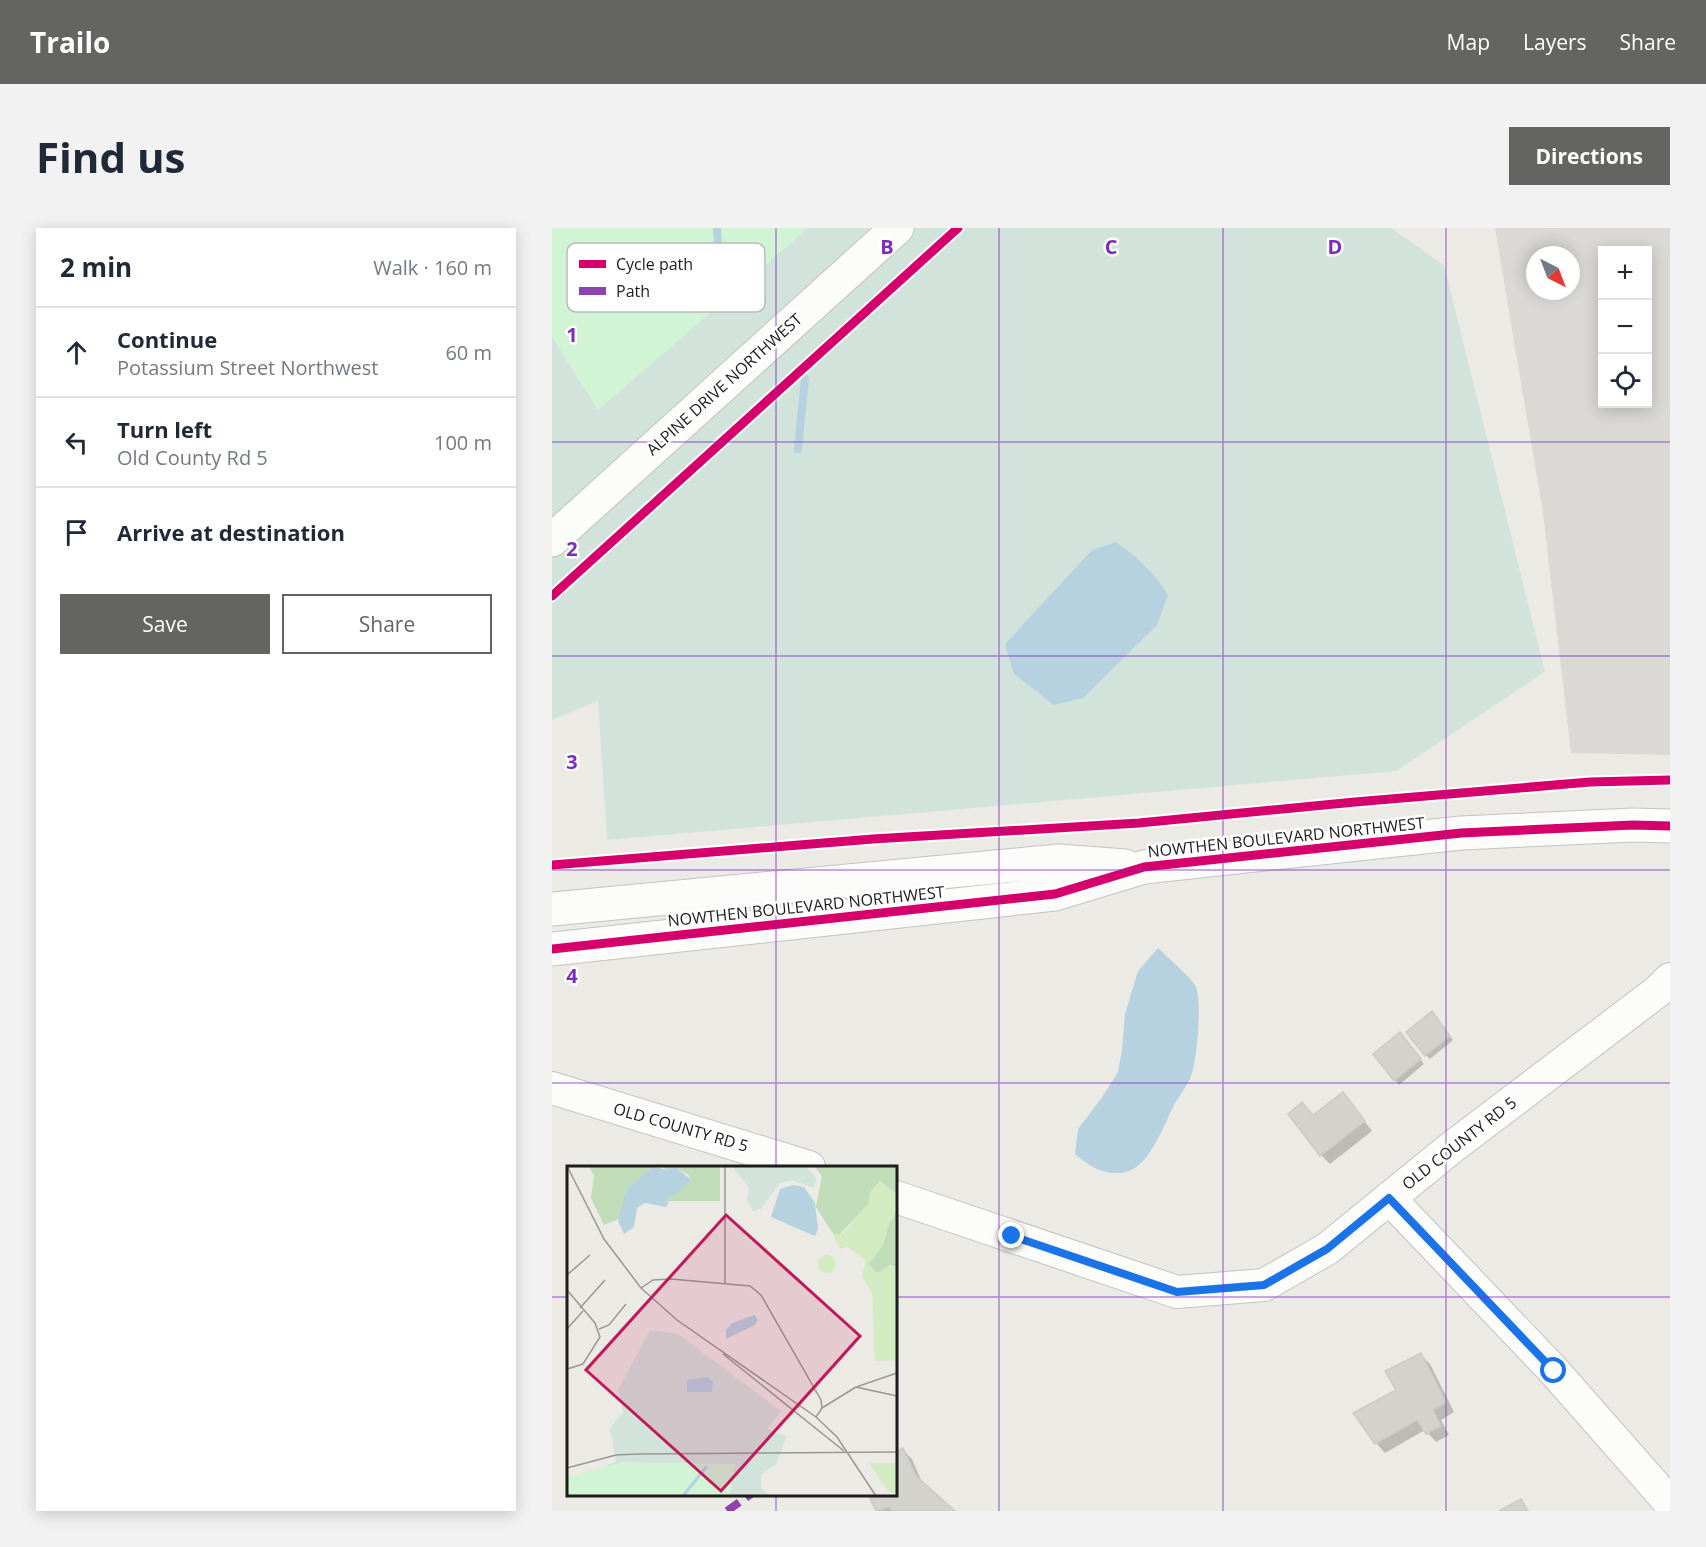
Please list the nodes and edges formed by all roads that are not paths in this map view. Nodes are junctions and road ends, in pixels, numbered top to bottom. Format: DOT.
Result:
graph roads {
  1 [pos="897,228"];
  2 [pos="552,540"];
  3 [pos="1670,826"];
  4 [pos="1144,867"];
  5 [pos="552,909"];
  6 [pos="552,949"];
  7 [pos="1670,979"];
  8 [pos="552,1088"];
  9 [pos="806,1166"];
  10 [pos="897,1197"];
  11 [pos="1389,1198"];
  12 [pos="1670,1503"];
  1 -- 2 [label="street, ALPINE DRIVE NORTHWEST"];
  3 -- 4 [label="street, NOWTHEN BOULEVARD NORTHWEST"];
  4 -- 5 [label="street, NOWTHEN BOULEVARD NORTHWEST"];
  4 -- 6 [label="street, NOWTHEN BOULEVARD NORTHWEST"];
  7 -- 11 [label="street, OLD COUNTY RD 5"];
  8 -- 9 [label="street, OLD COUNTY RD 5"];
  10 -- 11 [label="street, OLD COUNTY RD 5"];
  11 -- 12 [label="street"];
}
